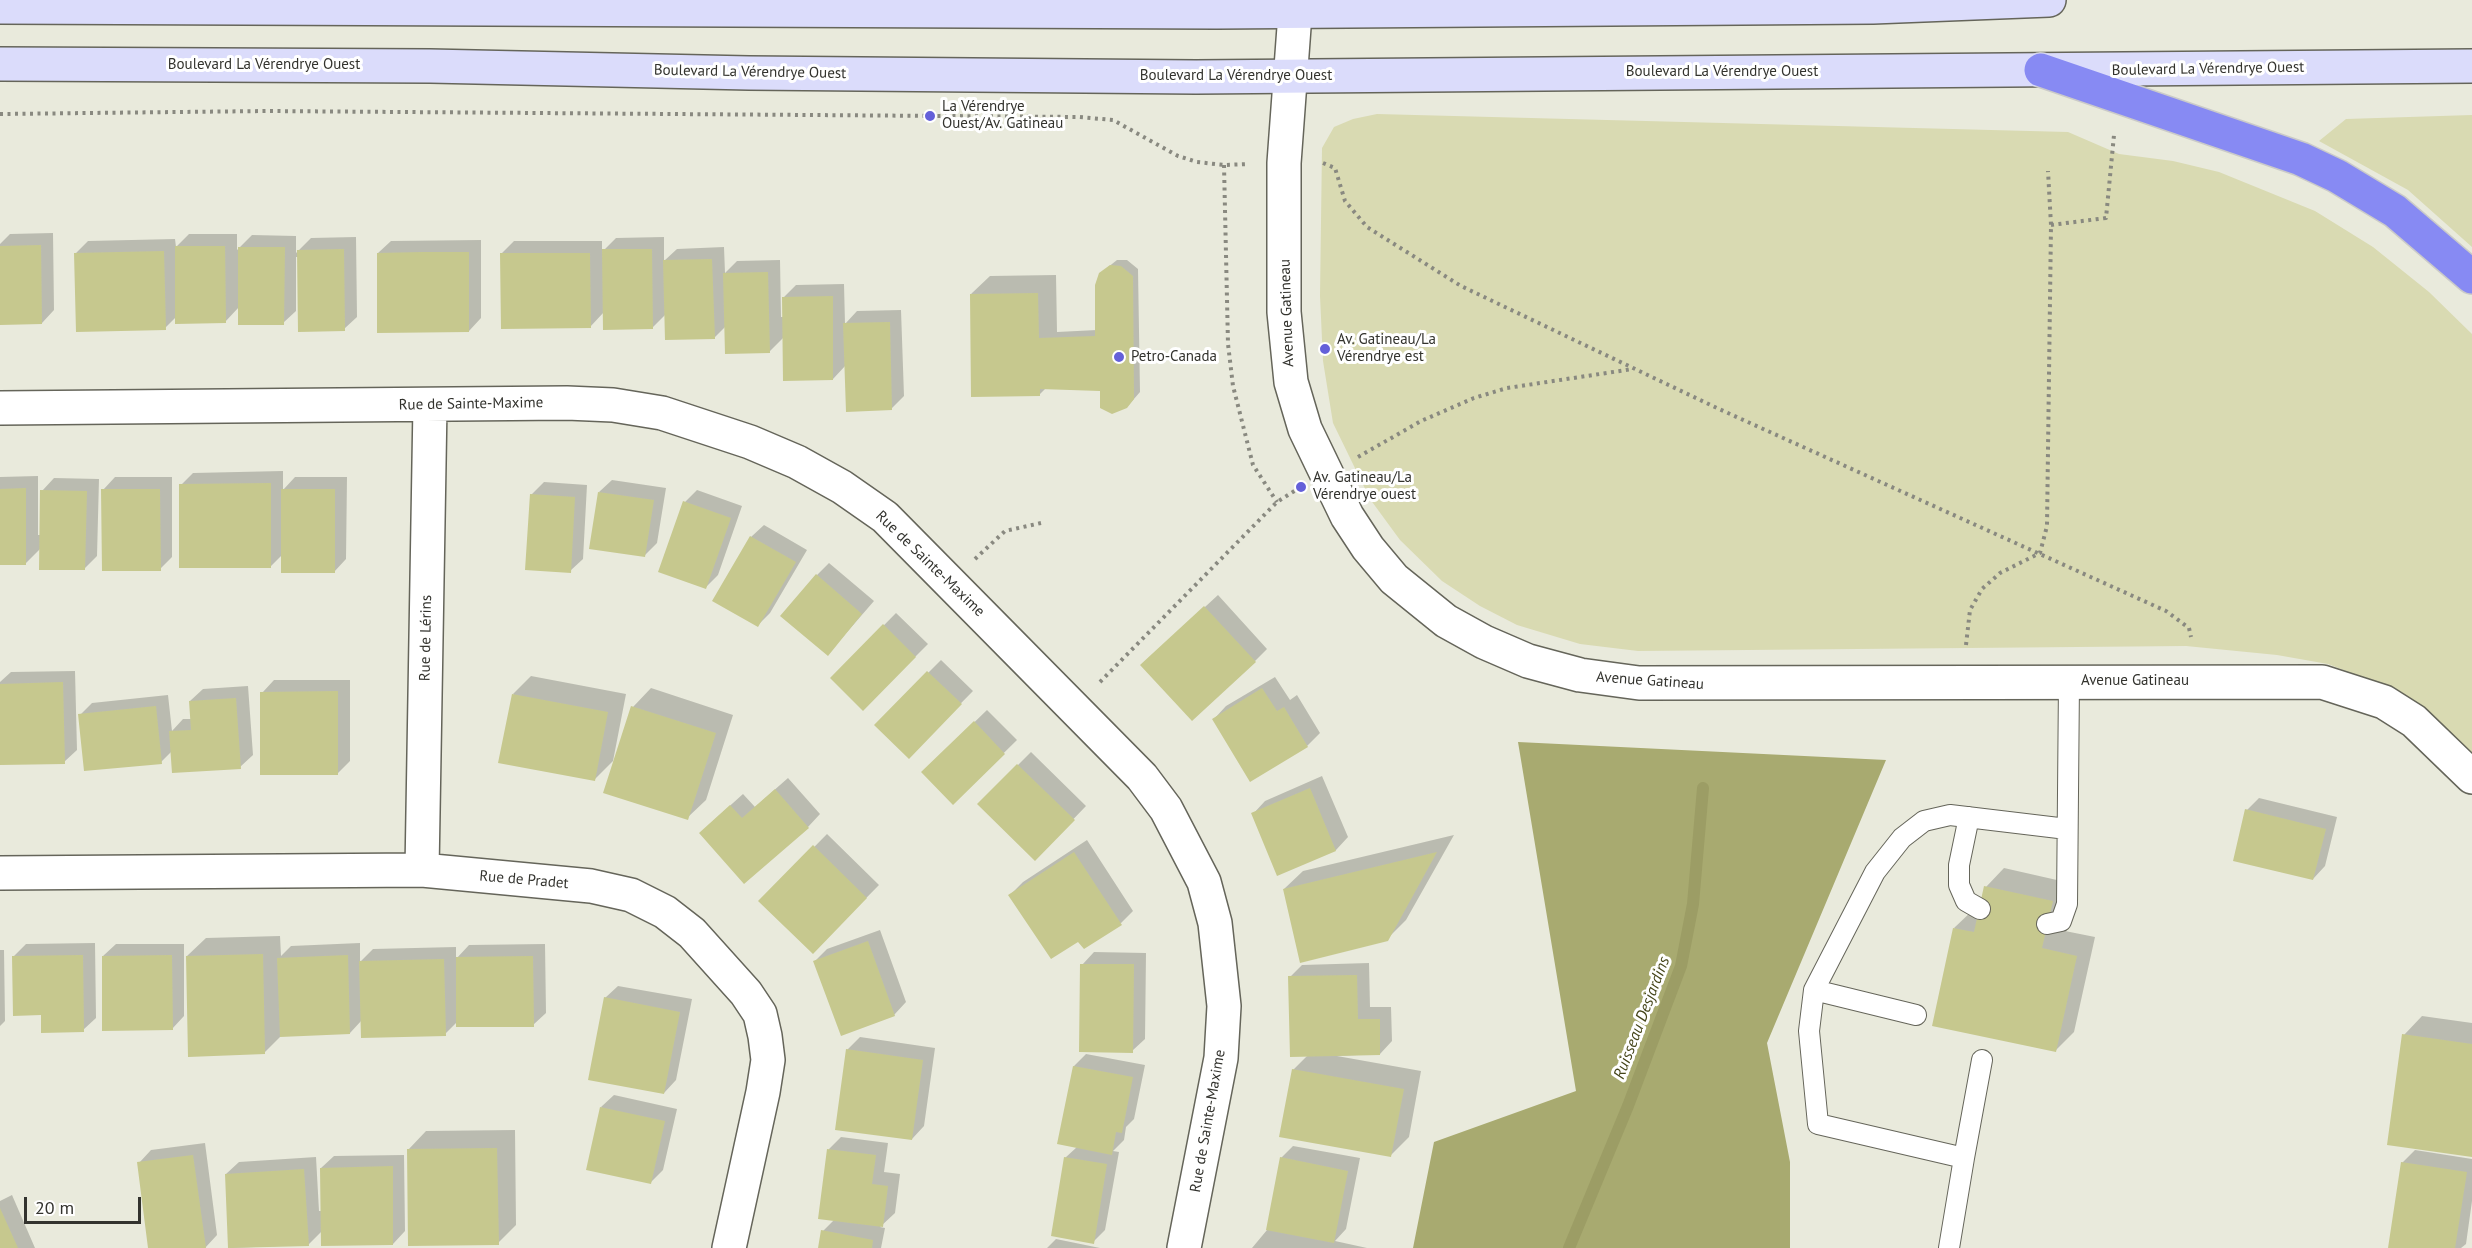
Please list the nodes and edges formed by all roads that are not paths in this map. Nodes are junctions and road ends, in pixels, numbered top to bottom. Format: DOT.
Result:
graph roads {
  1 [pos="2049,0"];
  2 [pos="1480,5"];
  3 [pos="1296,6"];
  4 [pos="0,7"];
  5 [pos="0,64"];
  6 [pos="2472,66"];
  7 [pos="2041,70"];
  8 [pos="1291,75"];
  9 [pos="2472,277"];
  10 [pos="430,405"];
  11 [pos="0,408"];
  12 [pos="2069,681"];
  13 [pos="2472,777"];
  14 [pos="1969,817"];
  15 [pos="2067,829"];
  16 [pos="422,870"];
  17 [pos="0,873"];
  18 [pos="1980,909"];
  19 [pos="2047,924"];
  20 [pos="1814,990"];
  21 [pos="1916,1015"];
  22 [pos="1982,1060"];
  23 [pos="1964,1158"];
  24 [pos="729,1248"];
  25 [pos="1184,1248"];
  26 [pos="1949,1248"];
  1 -- 2 [label="main road"];
  2 -- 3 [label="main road"];
  3 -- 4 [label="main road"];
  3 -- 8 [label="street, Avenue Gatineau"];
  5 -- 8 [label="main road, Boulevard La Vérendrye Ouest"];
  6 -- 7 [label="main road, Boulevard La Vérendrye Ouest"];
  7 -- 8 [label="main road, Boulevard La Vérendrye Ouest"];
  7 -- 9 [label="highway"];
  8 -- 12 [label="street, Avenue Gatineau"];
  10 -- 11 [label="street, Rue de Sainte-Maxime"];
  10 -- 16 [label="street, Rue de Lérins"];
  10 -- 25 [label="street, Rue de Sainte-Maxime"];
  12 -- 13 [label="street, Avenue Gatineau"];
  12 -- 15 [label="lane"];
  14 -- 15 [label="lane"];
  14 -- 18 [label="lane"];
  14 -- 20 [label="lane"];
  15 -- 19 [label="lane"];
  16 -- 17 [label="street, Rue de Pradet"];
  16 -- 24 [label="street, Rue de Pradet"];
  20 -- 21 [label="lane"];
  20 -- 23 [label="lane"];
  22 -- 23 [label="lane"];
  23 -- 26 [label="lane"];
}
